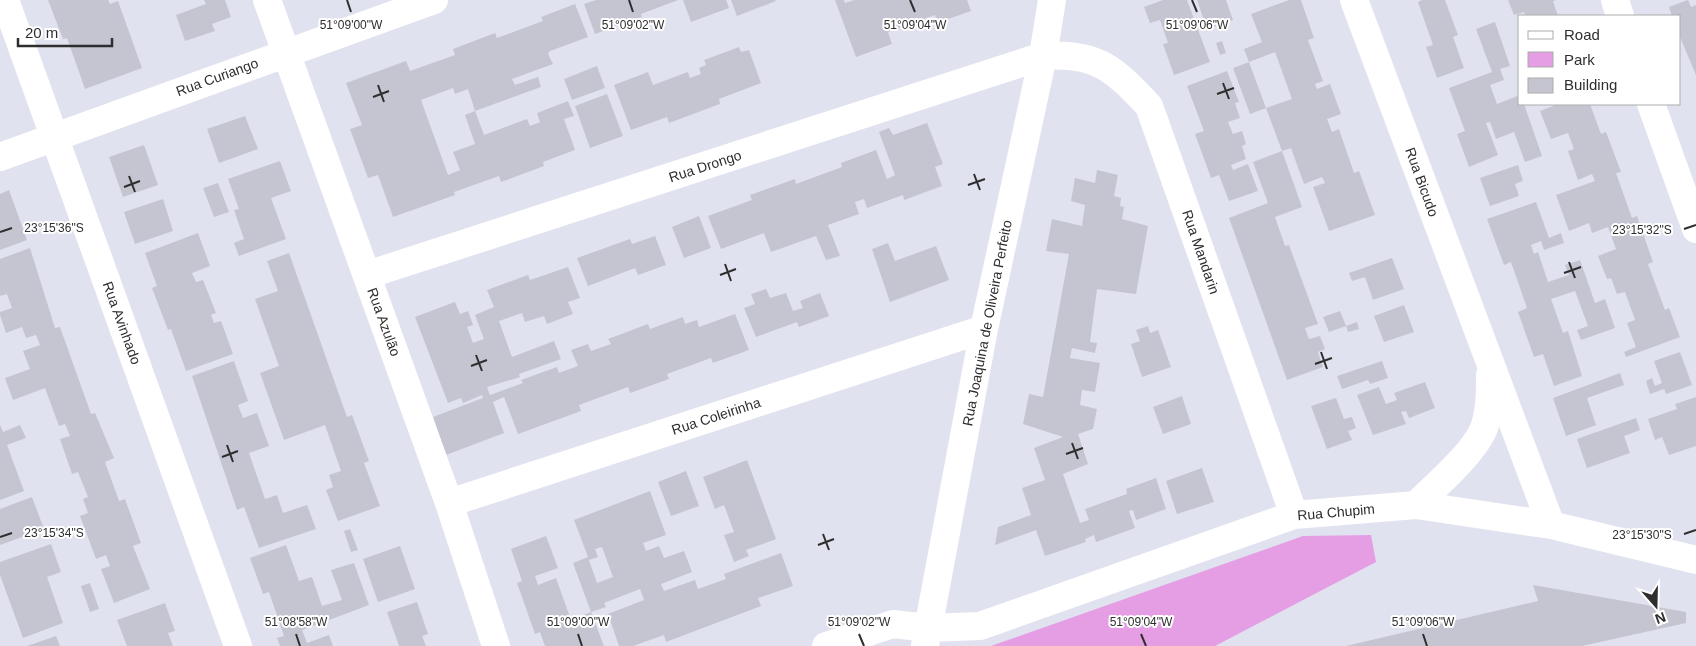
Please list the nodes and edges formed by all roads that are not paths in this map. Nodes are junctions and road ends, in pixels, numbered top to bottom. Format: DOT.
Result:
graph roads {
  1 [pos="5,0"];
  2 [pos="267,0"];
  3 [pos="434,0"];
  4 [pos="1052,0"];
  5 [pos="1354,0"];
  6 [pos="1614,0"];
  7 [pos="1620,15"];
  8 [pos="286,52"];
  9 [pos="1044,56"];
  10 [pos="1651,105"];
  11 [pos="55,136"];
  12 [pos="0,156"];
  13 [pos="1696,229"];
  14 [pos="367,275"];
  15 [pos="984,329"];
  16 [pos="1490,363"];
  17 [pos="449,503"];
  18 [pos="1416,505"];
  19 [pos="1294,515"];
  20 [pos="1551,525"];
  21 [pos="1696,560"];
  22 [pos="926,637"];
  23 [pos="238,646"];
  24 [pos="496,646"];
  25 [pos="826,646"];
  1 -- 11 [label="street, Rua Avinhado"];
  2 -- 8 [label="street, Rua Azulão"];
  3 -- 8 [label="street, Rua Curiango"];
  4 -- 9 [label="street, Rua Joaquina de Oliveira Perfeito"];
  5 -- 16 [label="street, Rua Bicudo"];
  6 -- 7 [label="street"];
  8 -- 11 [label="street, Rua Curiango"];
  8 -- 14 [label="street, Rua Azulão"];
  9 -- 14 [label="street, Rua Drongo"];
  9 -- 15 [label="street, Rua Joaquina de Oliveira Perfeito"];
  9 -- 19 [label="street, Rua Mandarin"];
  10 -- 13 [label="street"];
  11 -- 12 [label="street, Rua Curiango"];
  11 -- 23 [label="street, Rua Avinhado"];
  14 -- 17 [label="street, Rua Azulão"];
  15 -- 17 [label="street, Rua Coleirinha"];
  15 -- 22 [label="street, Rua Joaquina de Oliveira Perfeito"];
  16 -- 18 [label="street, Rua Bicudo"];
  16 -- 20 [label="street, Rua Bicudo"];
  17 -- 24 [label="street, Rua Azulão"];
  18 -- 19 [label="street, Rua Chupim"];
  18 -- 20 [label="street, Rua Chupim"];
  19 -- 22 [label="street, Rua Chupim"];
  20 -- 21 [label="street, Rua Chupim"];
  22 -- 25 [label="street, Rua Chupim"];
}
